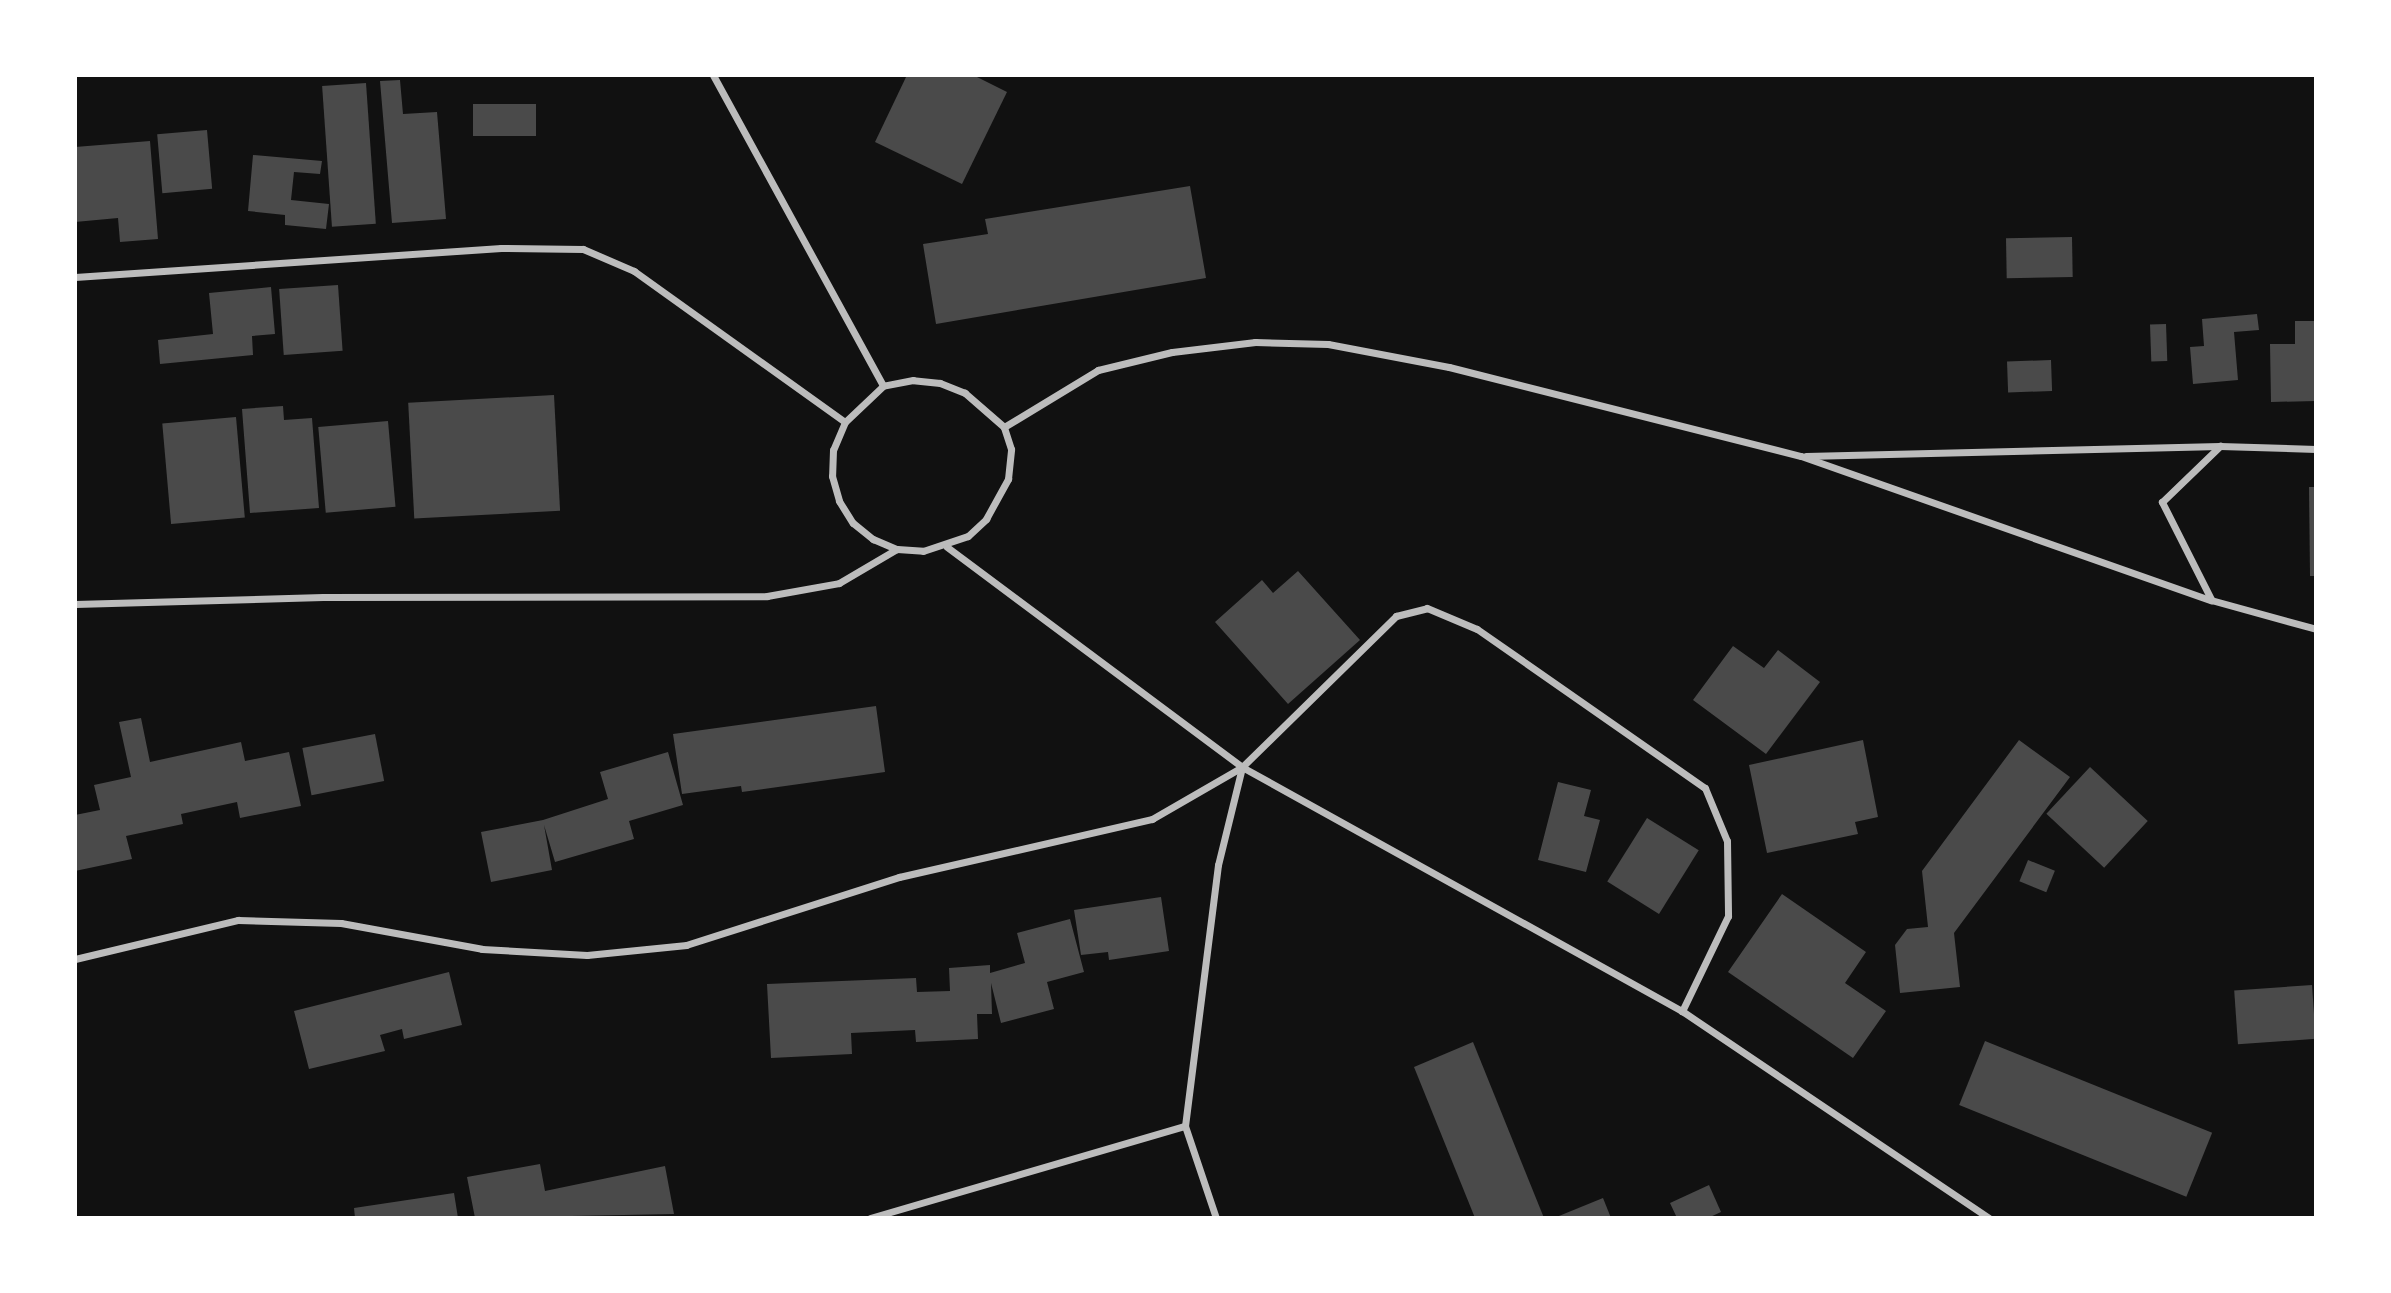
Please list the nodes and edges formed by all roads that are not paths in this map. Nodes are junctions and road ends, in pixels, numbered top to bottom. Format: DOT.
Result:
graph roads {
  1 [pos="713,75"];
  2 [pos="75,277"];
  3 [pos="883,386"];
  4 [pos="845,422"];
  5 [pos="1004,427"];
  6 [pos="2220,446"];
  7 [pos="2316,449"];
  8 [pos="1801,456"];
  9 [pos="947,547"];
  10 [pos="897,549"];
  11 [pos="2211,600"];
  12 [pos="75,604"];
  13 [pos="2316,629"];
  14 [pos="1242,767"];
  15 [pos="75,959"];
  16 [pos="1682,1011"];
  17 [pos="1185,1126"];
  18 [pos="870,1218"];
  19 [pos="1216,1218"];
  20 [pos="1989,1218"];
  1 -- 3 [label="street"];
  2 -- 4 [label="street"];
  3 -- 4 [label="street"];
  3 -- 5 [label="street"];
  4 -- 10 [label="street"];
  5 -- 8 [label="street"];
  5 -- 9 [label="street"];
  6 -- 7 [label="street"];
  6 -- 8 [label="street"];
  6 -- 11 [label="street"];
  8 -- 11 [label="street"];
  9 -- 10 [label="street"];
  9 -- 14 [label="street"];
  10 -- 12 [label="street"];
  11 -- 13 [label="street"];
  14 -- 15 [label="street"];
  14 -- 16 [label="street"];
  14 -- 16 [label="street"];
  14 -- 17 [label="street"];
  16 -- 20 [label="street"];
  17 -- 18 [label="street"];
  17 -- 19 [label="street"];
}
